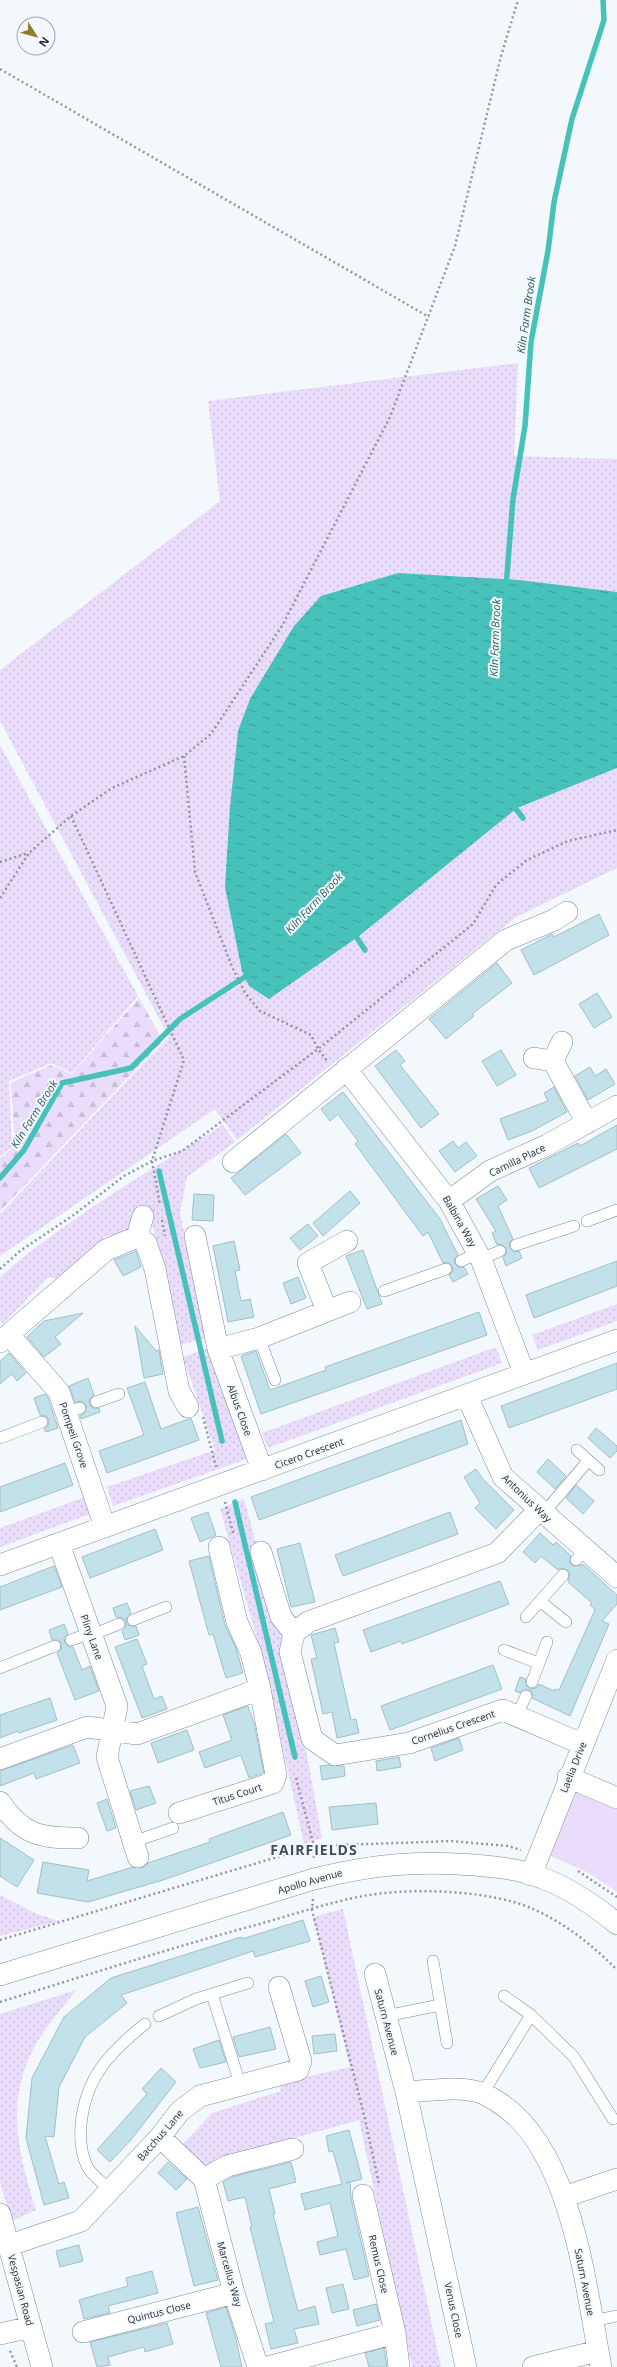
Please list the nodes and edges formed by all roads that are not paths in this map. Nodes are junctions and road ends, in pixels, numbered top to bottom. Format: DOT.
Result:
graph roads {
  1 [pos="567,912"];
  2 [pos="562,1042"];
  3 [pos="346,1069"];
  4 [pos="617,1106"];
  5 [pos="587,1123"];
  6 [pos="233,1162"];
  7 [pos="449,1201"];
  8 [pos="617,1210"];
  9 [pos="143,1216"];
  10 [pos="586,1221"];
  11 [pos="574,1226"];
  12 [pos="195,1236"];
  13 [pos="137,1237"];
  14 [pos="347,1242"];
  15 [pos="516,1245"];
  16 [pos="446,1269"];
  17 [pos="384,1291"];
  18 [pos="350,1302"];
  19 [pos="327,1311"];
  20 [pos="5,1338"];
  21 [pos="259,1338"];
  22 [pos="617,1340"];
  23 [pos="218,1349"];
  24 [pos="524,1373"];
  25 [pos="275,1380"];
  26 [pos="119,1394"];
  27 [pos="467,1396"];
  28 [pos="96,1402"];
  29 [pos="188,1407"];
  30 [pos="42,1422"];
  31 [pos="0,1438"];
  32 [pos="577,1450"];
  33 [pos="588,1462"];
  34 [pos="262,1470"];
  35 [pos="599,1470"];
  36 [pos="541,1512"];
  37 [pos="105,1527"];
  38 [pos="58,1544"];
  39 [pos="219,1547"];
  40 [pos="261,1552"];
  41 [pos="0,1566"];
  42 [pos="563,1575"];
  43 [pos="617,1577"];
  44 [pos="541,1602"];
  45 [pos="166,1607"];
  46 [pos="526,1617"];
  47 [pos="133,1620"];
  48 [pos="566,1622"];
  49 [pos="119,1624"];
  50 [pos="294,1633"];
  51 [pos="92,1634"];
  52 [pos="70,1640"];
  53 [pos="547,1642"];
  54 [pos="55,1646"];
  55 [pos="504,1650"];
  56 [pos="617,1660"];
  57 [pos="538,1663"];
  58 [pos="0,1668"];
  59 [pos="532,1682"];
  60 [pos="260,1689"];
  61 [pos="526,1696"];
  62 [pos="517,1715"];
  63 [pos="112,1730"];
  64 [pos="582,1744"];
  65 [pos="0,1759"];
  66 [pos="568,1777"];
  67 [pos="617,1798"];
  68 [pos="0,1802"];
  69 [pos="176,1820"];
  70 [pos="78,1838"];
  71 [pos="135,1849"];
  72 [pos="531,1874"];
  73 [pos="617,1924"];
  74 [pos="433,1962"];
  75 [pos="375,1974"];
  76 [pos="0,1975"];
  77 [pos="248,1983"];
  78 [pos="278,1987"];
  79 [pos="212,1994"];
  80 [pos="504,1996"];
  81 [pos="440,2005"];
  82 [pos="531,2015"];
  83 [pos="159,2016"];
  84 [pos="386,2016"];
  85 [pos="144,2024"];
  86 [pos="446,2043"];
  87 [pos="240,2084"];
  88 [pos="406,2092"];
  89 [pos="483,2093"];
  90 [pos="613,2119"];
  91 [pos="160,2137"];
  92 [pos="293,2149"];
  93 [pos="617,2179"];
  94 [pos="204,2180"];
  95 [pos="110,2190"];
  96 [pos="363,2194"];
  97 [pos="564,2197"];
  98 [pos="0,2214"];
  99 [pos="10,2245"];
  100 [pos="442,2254"];
  101 [pos="234,2293"];
  102 [pos="617,2316"];
  103 [pos="592,2321"];
  104 [pos="31,2327"];
  105 [pos="84,2332"];
  106 [pos="396,2333"];
  107 [pos="0,2334"];
  108 [pos="600,2359"];
  109 [pos="42,2367"];
  110 [pos="258,2367"];
  111 [pos="268,2367"];
  112 [pos="399,2367"];
  113 [pos="466,2367"];
  114 [pos="532,2367"];
  1 -- 3 [label="street"];
  2 -- 5 [label="street"];
  3 -- 6 [label="street"];
  3 -- 7 [label="street, Balbina Way"];
  4 -- 5 [label="street, Camilla Place"];
  5 -- 7 [label="street, Camilla Place"];
  7 -- 24 [label="street, Balbina Way"];
  8 -- 10 [label="lane"];
  9 -- 13 [label="street"];
  11 -- 15 [label="lane"];
  12 -- 23 [label="street, Albus Close"];
  13 -- 20 [label="street, Pompeii Grove"];
  13 -- 29 [label="street"];
  14 -- 19 [label="street"];
  16 -- 17 [label="lane"];
  18 -- 19 [label="street"];
  19 -- 21 [label="street"];
  20 -- 37 [label="street, Pompeii Grove"];
  21 -- 23 [label="street"];
  21 -- 25 [label="lane"];
  22 -- 24 [label="street, Cicero Crescent"];
  23 -- 34 [label="street, Albus Close"];
  24 -- 27 [label="street, Cicero Crescent"];
  26 -- 28 [label="lane"];
  27 -- 34 [label="street, Cicero Crescent"];
  27 -- 36 [label="street, Antonius Way"];
  30 -- 31 [label="lane"];
  32 -- 33 [label="lane"];
  33 -- 35 [label="lane"];
  33 -- 36 [label="lane"];
  34 -- 37 [label="street, Cicero Crescent"];
  36 -- 43 [label="street, Antonius Way"];
  36 -- 50 [label="street"];
  37 -- 38 [label="street, Cicero Crescent"];
  38 -- 41 [label="street, Cicero Crescent"];
  38 -- 51 [label="street, Pliny Lane"];
  39 -- 60 [label="street, Titus Court"];
  40 -- 50 [label="street"];
  42 -- 44 [label="lane"];
  44 -- 46 [label="lane"];
  44 -- 48 [label="lane"];
  45 -- 47 [label="lane"];
  49 -- 51 [label="lane"];
  50 -- 62 [label="street, Cornelius Crescent"];
  51 -- 52 [label="lane"];
  51 -- 63 [label="street, Pliny Lane"];
  53 -- 57 [label="lane"];
  54 -- 58 [label="lane"];
  55 -- 57 [label="lane"];
  56 -- 64 [label="street, Laelia Drive"];
  57 -- 59 [label="lane"];
  60 -- 63 [label="street"];
  60 -- 69 [label="street, Titus Court"];
  61 -- 62 [label="lane"];
  62 -- 64 [label="street, Cornelius Crescent"];
  63 -- 65 [label="street"];
  63 -- 71 [label="street"];
  64 -- 66 [label="street, Laelia Drive"];
  66 -- 67 [label="street"];
  66 -- 72 [label="street, Laelia Drive"];
  68 -- 70 [label="street"];
  69 -- 71 [label="lane"];
  72 -- 73 [label="street, Apollo Avenue"];
  72 -- 76 [label="street, Apollo Avenue"];
  74 -- 81 [label="lane"];
  75 -- 84 [label="street, Saturn Avenue"];
  77 -- 79 [label="lane"];
  78 -- 87 [label="street, Bacchus Lane"];
  79 -- 83 [label="lane"];
  79 -- 87 [label="lane"];
  80 -- 82 [label="lane"];
  81 -- 84 [label="lane"];
  81 -- 86 [label="lane"];
  82 -- 89 [label="lane"];
  82 -- 90 [label="lane"];
  84 -- 88 [label="street, Saturn Avenue"];
  85 -- 95 [label="lane"];
  87 -- 91 [label="street, Bacchus Lane"];
  88 -- 89 [label="street, Saturn Avenue"];
  88 -- 100 [label="street, Saturn Avenue"];
  89 -- 97 [label="street, Saturn Avenue"];
  91 -- 94 [label="street"];
  91 -- 95 [label="street, Bacchus Lane"];
  92 -- 94 [label="street"];
  93 -- 97 [label="street"];
  94 -- 101 [label="street, Marcellus Way"];
  95 -- 99 [label="street, Bacchus Lane"];
  96 -- 106 [label="street, Remus Close"];
  97 -- 103 [label="street, Saturn Avenue"];
  98 -- 99 [label="street, Vespasian Road"];
  99 -- 104 [label="street, Vespasian Road"];
  100 -- 113 [label="street, Venus Close"];
  101 -- 105 [label="street, Quintus Close"];
  101 -- 110 [label="street, Marcellus Way"];
  102 -- 103 [label="lane"];
  103 -- 108 [label="street, Saturn Avenue"];
  104 -- 107 [label="street"];
  104 -- 109 [label="street, Vespasian Road"];
  106 -- 111 [label="street"];
  106 -- 112 [label="street, Remus Close"];
  108 -- 114 [label="street"];
}
